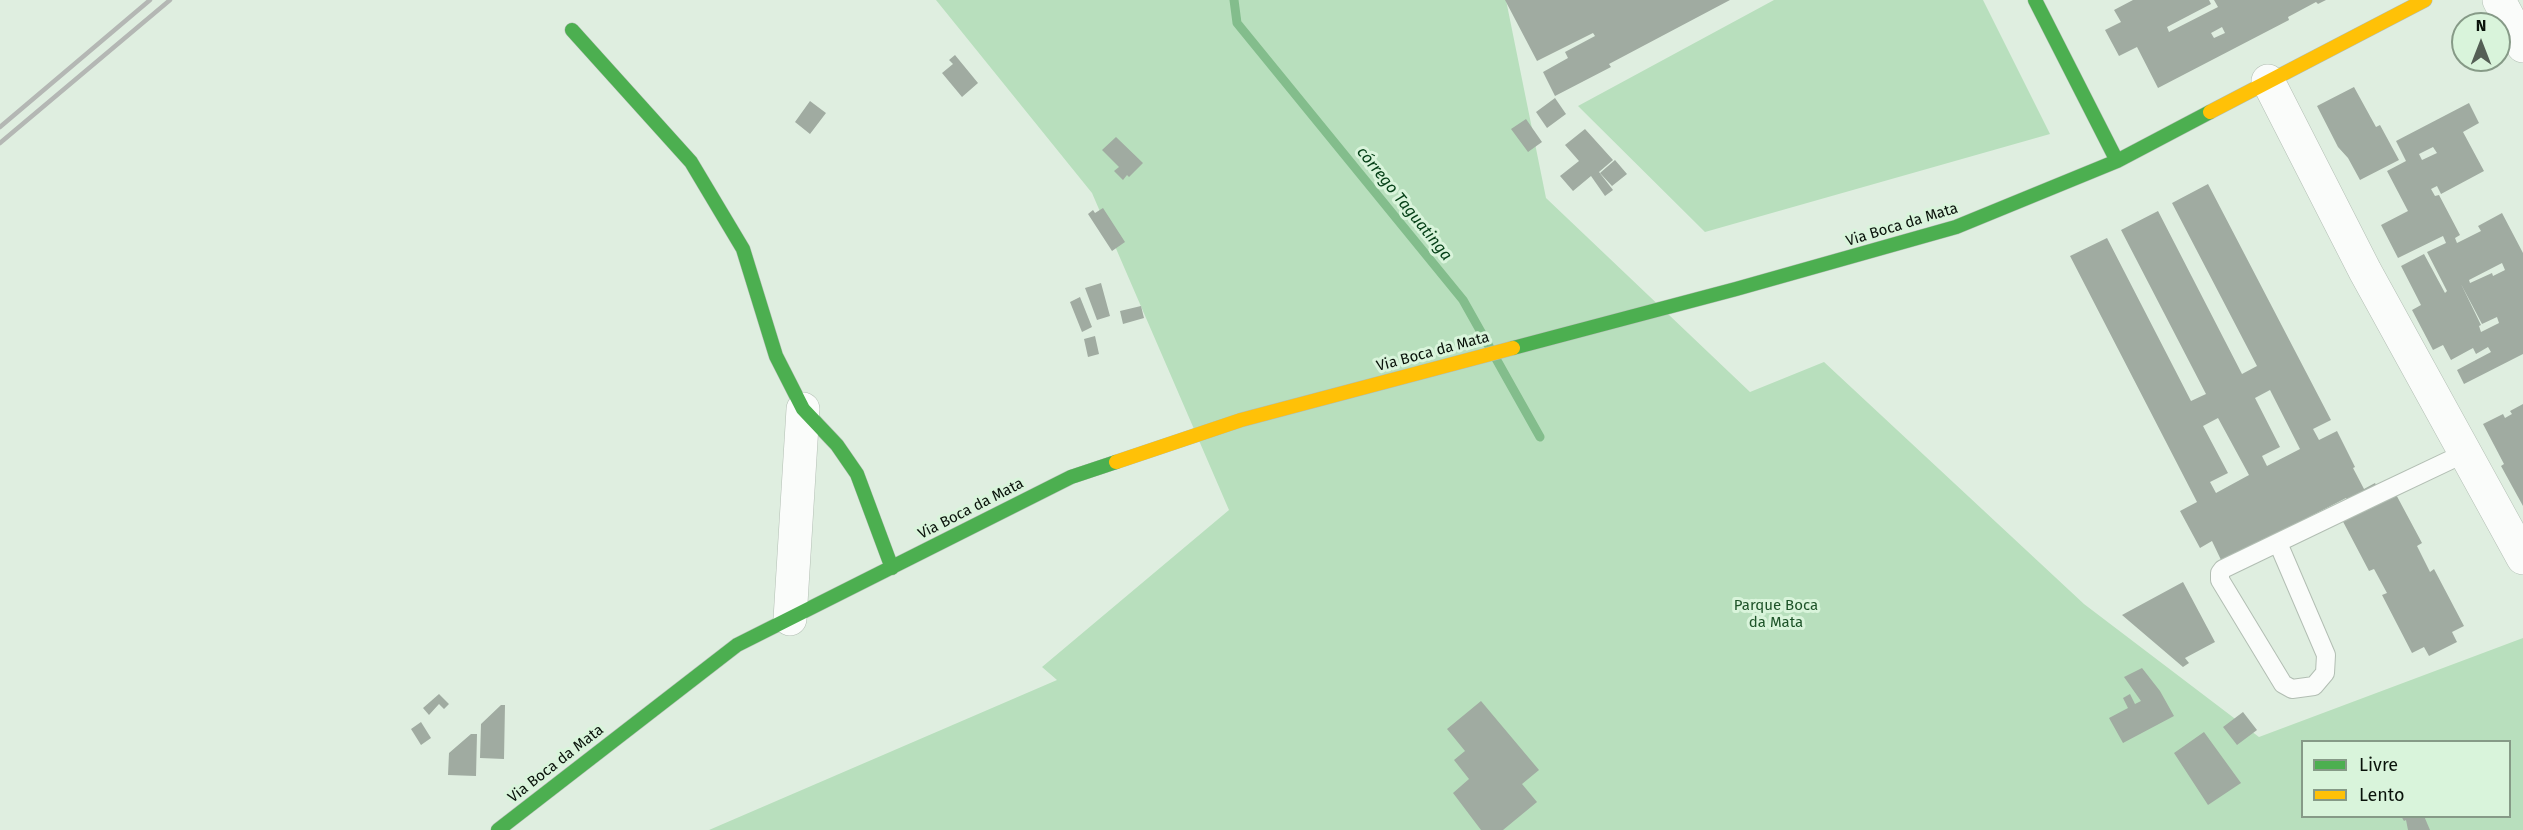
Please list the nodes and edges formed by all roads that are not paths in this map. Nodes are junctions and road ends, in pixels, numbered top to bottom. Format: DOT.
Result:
graph roads {
  1 [pos="2035,0"];
  2 [pos="2425,0"];
  3 [pos="2499,0"];
  4 [pos="572,30"];
  5 [pos="2523,46"];
  6 [pos="2268,81"];
  7 [pos="2117,161"];
  8 [pos="803,409"];
  9 [pos="2465,453"];
  10 [pos="2278,543"];
  11 [pos="2523,558"];
  12 [pos="892,568"];
  13 [pos="790,619"];
  14 [pos="498,830"];
  1 -- 7 [label="street"];
  2 -- 6 [label="street, Via Boca da Mata"];
  3 -- 5 [label="street"];
  4 -- 8 [label="street"];
  6 -- 7 [label="street, Via Boca da Mata"];
  6 -- 9 [label="street"];
  7 -- 12 [label="street, Via Boca da Mata"];
  8 -- 12 [label="street"];
  8 -- 13 [label="street"];
  9 -- 10 [label="lane"];
  9 -- 11 [label="street"];
  10 -- 10 [label="lane"];
  12 -- 13 [label="street, Via Boca da Mata"];
  13 -- 14 [label="street, Via Boca da Mata"];
}
